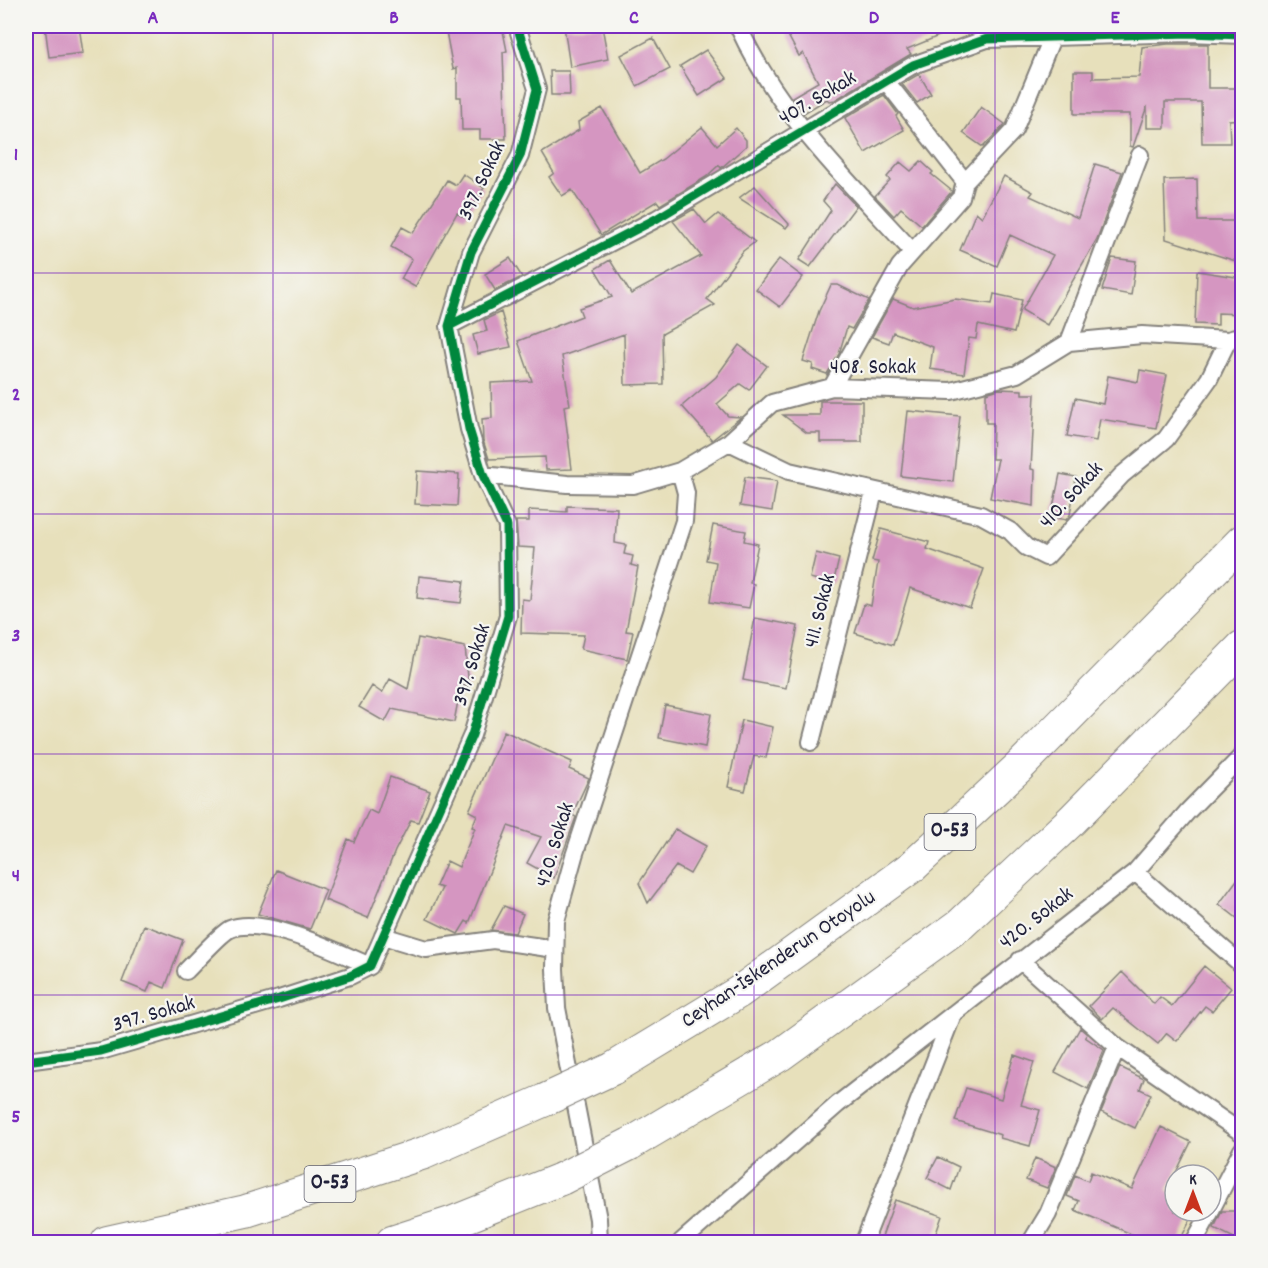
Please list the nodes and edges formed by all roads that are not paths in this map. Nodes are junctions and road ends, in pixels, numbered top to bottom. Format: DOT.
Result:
graph roads {
  1 [pos="518,26"];
  2 [pos="738,26"];
  3 [pos="1187,29"];
  4 [pos="1242,35"];
  5 [pos="1052,38"];
  6 [pos="886,81"];
  7 [pos="802,131"];
  8 [pos="1140,155"];
  9 [pos="965,182"];
  10 [pos="912,250"];
  11 [pos="450,326"];
  12 [pos="1235,338"];
  13 [pos="1069,342"];
  14 [pos="832,387"];
  15 [pos="729,442"];
  16 [pos="680,471"];
  17 [pos="483,475"];
  18 [pos="874,492"];
  19 [pos="1242,541"];
  20 [pos="1242,647"];
  21 [pos="811,742"];
  22 [pos="1242,756"];
  23 [pos="1135,872"];
  24 [pos="383,936"];
  25 [pos="555,949"];
  26 [pos="1020,960"];
  27 [pos="1242,965"];
  28 [pos="370,966"];
  29 [pos="186,971"];
  30 [pos="954,1014"];
  31 [pos="1117,1047"];
  32 [pos="26,1060"];
  33 [pos="1242,1133"];
  34 [pos="1242,1150"];
  35 [pos="1223,1187"];
  36 [pos="1204,1223"];
  37 [pos="107,1242"];
  38 [pos="392,1242"];
  39 [pos="599,1242"];
  40 [pos="681,1242"];
  41 [pos="866,1242"];
  42 [pos="1031,1242"];
  43 [pos="1194,1242"];
  1 -- 11 [label="street, 397. Sokak"];
  2 -- 7 [label="street"];
  3 -- 4 [label="street, 407. Sokak"];
  3 -- 5 [label="street, 407. Sokak"];
  5 -- 6 [label="street, 407. Sokak"];
  5 -- 9 [label="street"];
  6 -- 7 [label="street, 407. Sokak"];
  6 -- 9 [label="street"];
  7 -- 10 [label="street"];
  7 -- 11 [label="street, 407. Sokak"];
  8 -- 13 [label="street"];
  9 -- 10 [label="street"];
  10 -- 14 [label="street"];
  11 -- 17 [label="street, 397. Sokak"];
  12 -- 13 [label="street, 408. Sokak"];
  12 -- 18 [label="street, 410. Sokak"];
  13 -- 14 [label="street, 408. Sokak"];
  14 -- 15 [label="street, 408. Sokak"];
  15 -- 16 [label="street, 408. Sokak"];
  15 -- 18 [label="street, 410. Sokak"];
  16 -- 17 [label="street, 408. Sokak"];
  16 -- 25 [label="street, 420. Sokak"];
  17 -- 24 [label="street, 397. Sokak"];
  18 -- 21 [label="street, 411. Sokak"];
  19 -- 37 [label="highway, Ceyhan-İskenderun Otoyolu / O-53, bridge"];
  20 -- 38 [label="highway, bridge"];
  22 -- 23 [label="street, 420. Sokak"];
  23 -- 26 [label="street, 420. Sokak"];
  23 -- 27 [label="street"];
  24 -- 25 [label="street"];
  24 -- 28 [label="street, 397. Sokak"];
  25 -- 39 [label="street, 420. Sokak"];
  26 -- 30 [label="street, 420. Sokak"];
  26 -- 31 [label="street"];
  28 -- 29 [label="street"];
  28 -- 32 [label="street, 397. Sokak"];
  30 -- 40 [label="street, 420. Sokak"];
  30 -- 41 [label="street"];
  31 -- 33 [label="street"];
  31 -- 42 [label="street"];
  34 -- 35 [label="street"];
  36 -- 43 [label="street"];
}
